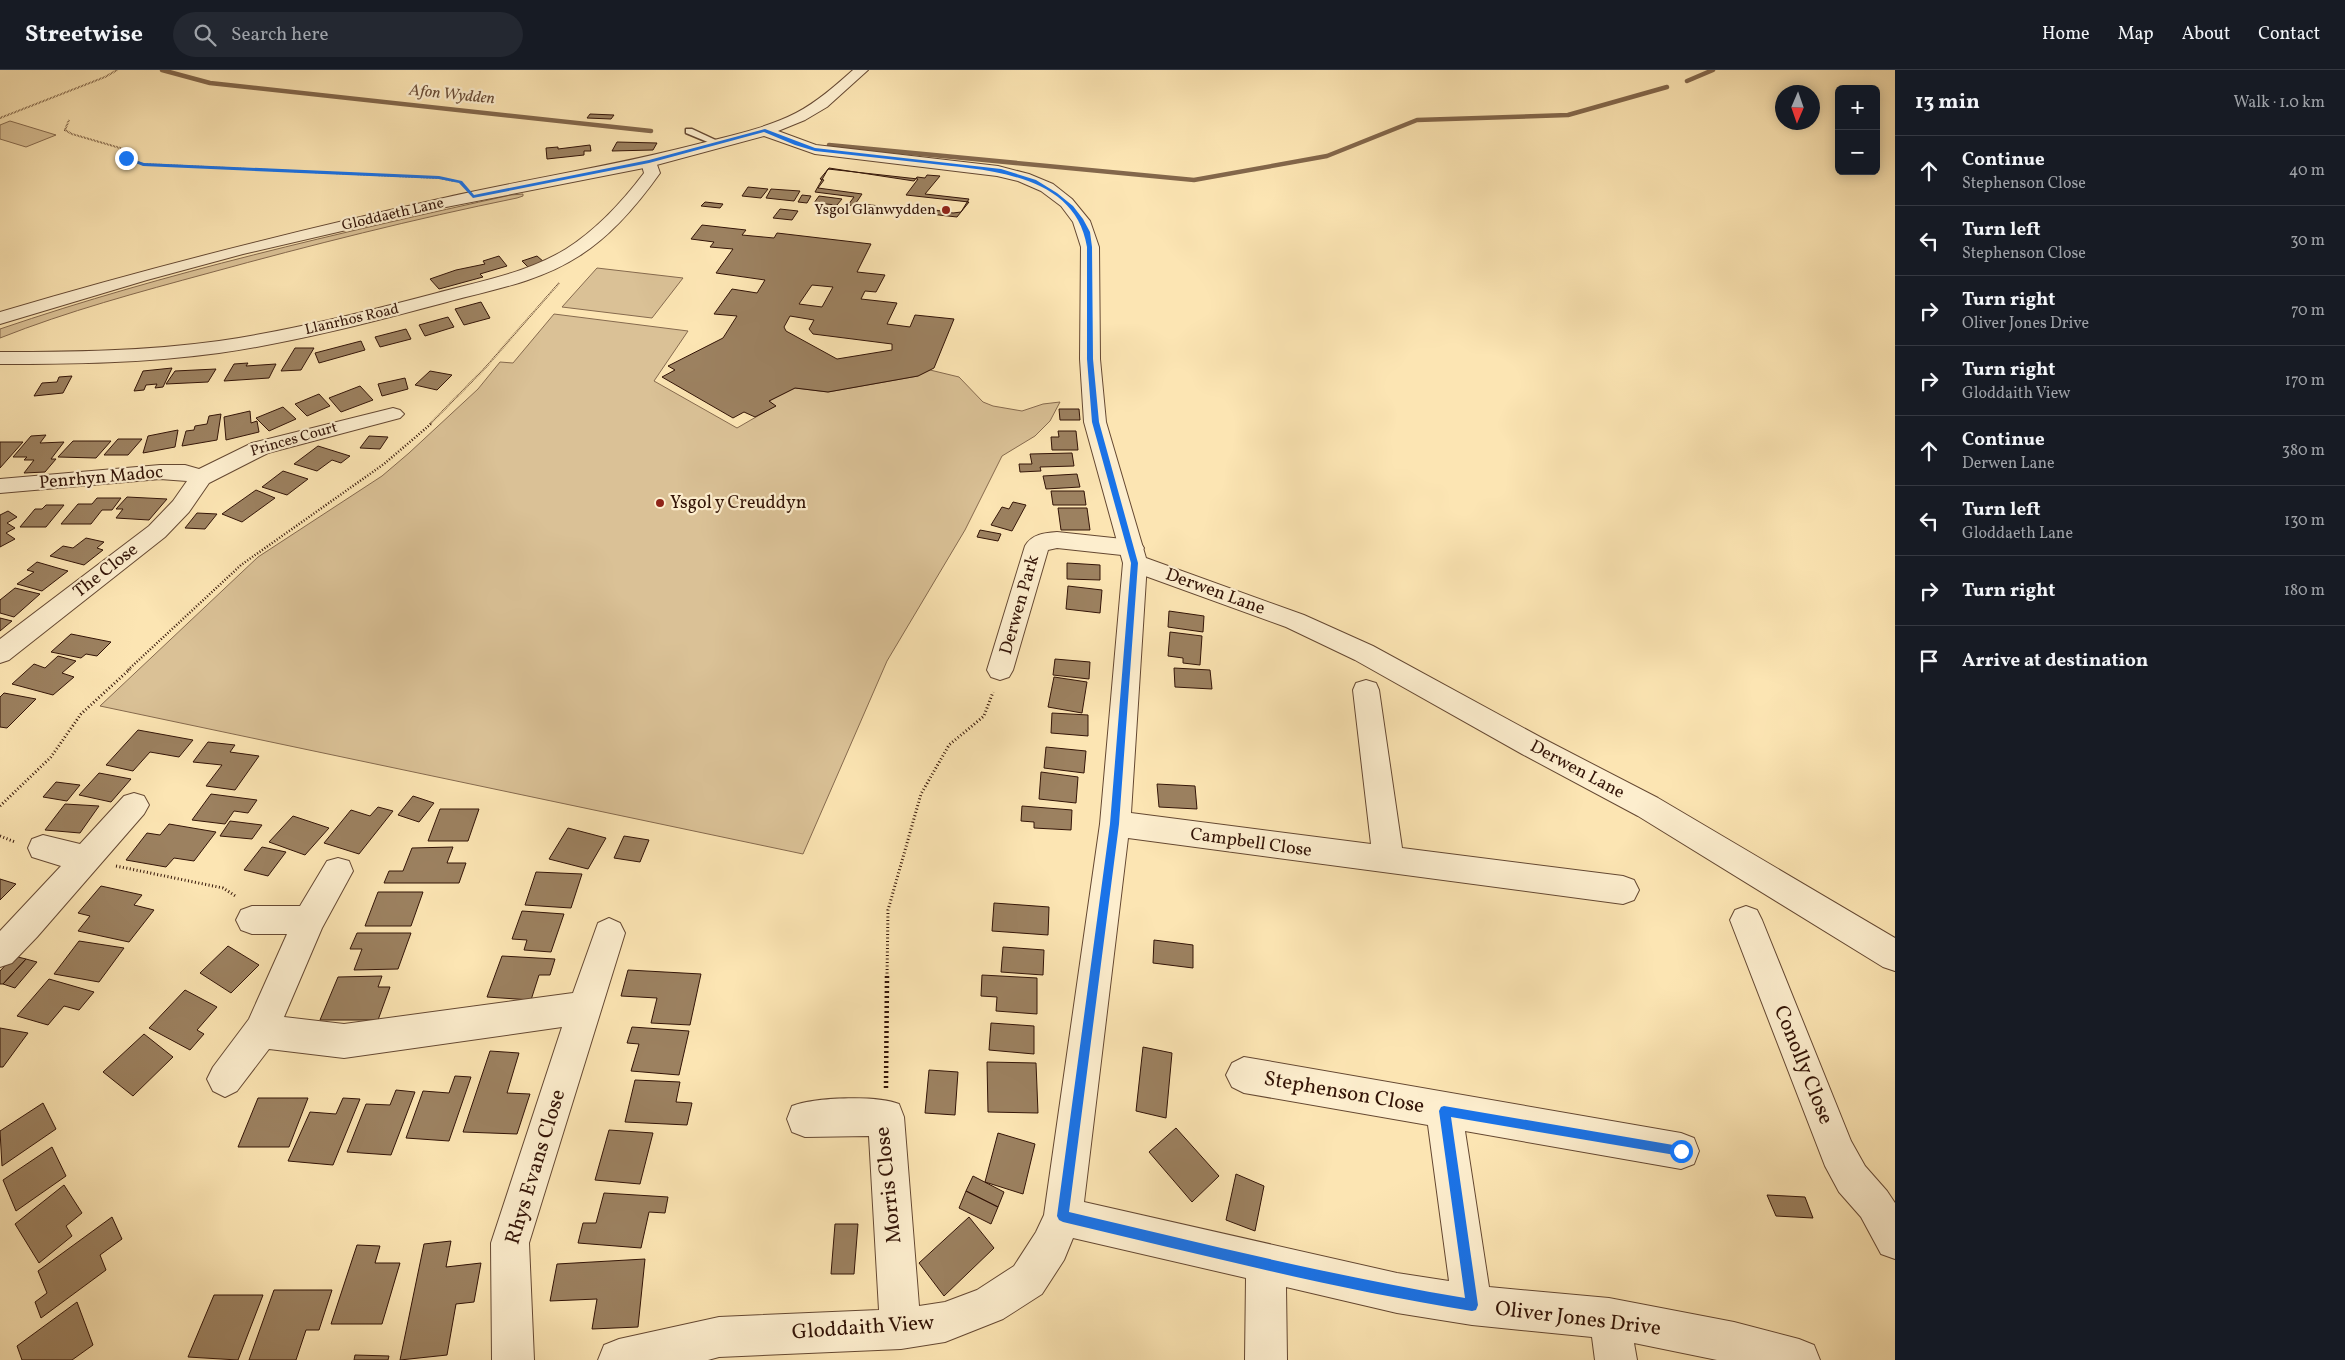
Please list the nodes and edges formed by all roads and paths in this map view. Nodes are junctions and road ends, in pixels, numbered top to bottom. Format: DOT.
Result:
graph roads {
  1 [pos="117,70"];
  2 [pos="862,70"];
  3 [pos="0,118"];
  4 [pos="69,120"];
  5 [pos="765,130"];
  6 [pos="689,131"];
  7 [pos="718,143"];
  8 [pos="649,162"];
  9 [pos="473,197"];
  10 [pos="560,282"];
  11 [pos="0,318"];
  12 [pos="0,358"];
  13 [pos="393,414"];
  14 [pos="200,478"];
  15 [pos="0,486"];
  16 [pos="1133,555"];
  17 [pos="0,653"];
  18 [pos="1000,670"];
  19 [pos="1366,690"];
  20 [pos="134,805"];
  21 [pos="0,806"];
  22 [pos="1115,824"];
  23 [pos="43,848"];
  24 [pos="86,859"];
  25 [pos="1388,861"];
  26 [pos="338,871"];
  27 [pos="1623,890"];
  28 [pos="252,920"];
  29 [pos="309,920"];
  30 [pos="1746,920"];
  31 [pos="608,933"];
  32 [pos="0,952"];
  33 [pos="1895,956"];
  34 [pos="585,1008"];
  35 [pos="261,1031"];
  36 [pos="1244,1075"];
  37 [pos="225,1079"];
  38 [pos="1444,1111"];
  39 [pos="886,1117"];
  40 [pos="805,1119"];
  41 [pos="1681,1151"];
  42 [pos="1884,1205"];
  43 [pos="1063,1216"];
  44 [pos="1895,1240"];
  45 [pos="1266,1264"];
  46 [pos="1472,1305"];
  47 [pos="1609,1318"];
  48 [pos="901,1329"];
  49 [pos="512,1360"];
  50 [pos="619,1360"];
  51 [pos="1266,1360"];
  52 [pos="1616,1360"];
  53 [pos="1800,1360"];
  1 -- 3 [label="path"];
  2 -- 5 [label="street, Gloddaeth Lane"];
  4 -- 9 [label="path"];
  5 -- 7 [label="street, Gloddaeth Lane"];
  5 -- 16 [label="street"];
  6 -- 7 [label="lane"];
  7 -- 8 [label="street, Gloddaeth Lane"];
  8 -- 9 [label="street, Gloddaeth Lane"];
  8 -- 12 [label="street, Llanrhos Road"];
  9 -- 11 [label="street, Gloddaeth Lane"];
  10 -- 21 [label="path"];
  13 -- 14 [label="street, Princes Court"];
  14 -- 15 [label="street, Penrhyn Madoc"];
  14 -- 17 [label="street, The Close"];
  16 -- 18 [label="street, Derwen Park"];
  16 -- 22 [label="street, Gloddaith View"];
  16 -- 33 [label="street, Derwen Lane"];
  18 -- 39 [label="path"];
  19 -- 25 [label="street"];
  20 -- 24 [label="street"];
  22 -- 25 [label="street, Campbell Close"];
  22 -- 43 [label="street, Gloddaith View"];
  23 -- 24 [label="street"];
  24 -- 28 [label="path"];
  24 -- 32 [label="street"];
  25 -- 27 [label="street, Campbell Close"];
  26 -- 29 [label="street"];
  28 -- 29 [label="street"];
  29 -- 35 [label="street"];
  30 -- 42 [label="street, Conolly Close"];
  31 -- 34 [label="street, Rhys Evans Close"];
  34 -- 35 [label="street"];
  34 -- 49 [label="street, Rhys Evans Close"];
  35 -- 37 [label="street"];
  36 -- 38 [label="street, Stephenson Close"];
  38 -- 41 [label="street, Stephenson Close"];
  38 -- 46 [label="street, Stephenson Close"];
  39 -- 40 [label="street, Morris Close"];
  39 -- 48 [label="street, Morris Close"];
  42 -- 44 [label="street, Conolly Close"];
  43 -- 45 [label="street, Oliver Jones Drive"];
  43 -- 48 [label="street, Gloddaith View"];
  45 -- 46 [label="street, Oliver Jones Drive"];
  45 -- 51 [label="street"];
  46 -- 47 [label="street, Oliver Jones Drive"];
  47 -- 52 [label="street"];
  47 -- 53 [label="street, Oliver Jones Drive"];
  48 -- 50 [label="street, Gloddaith View"];
}
